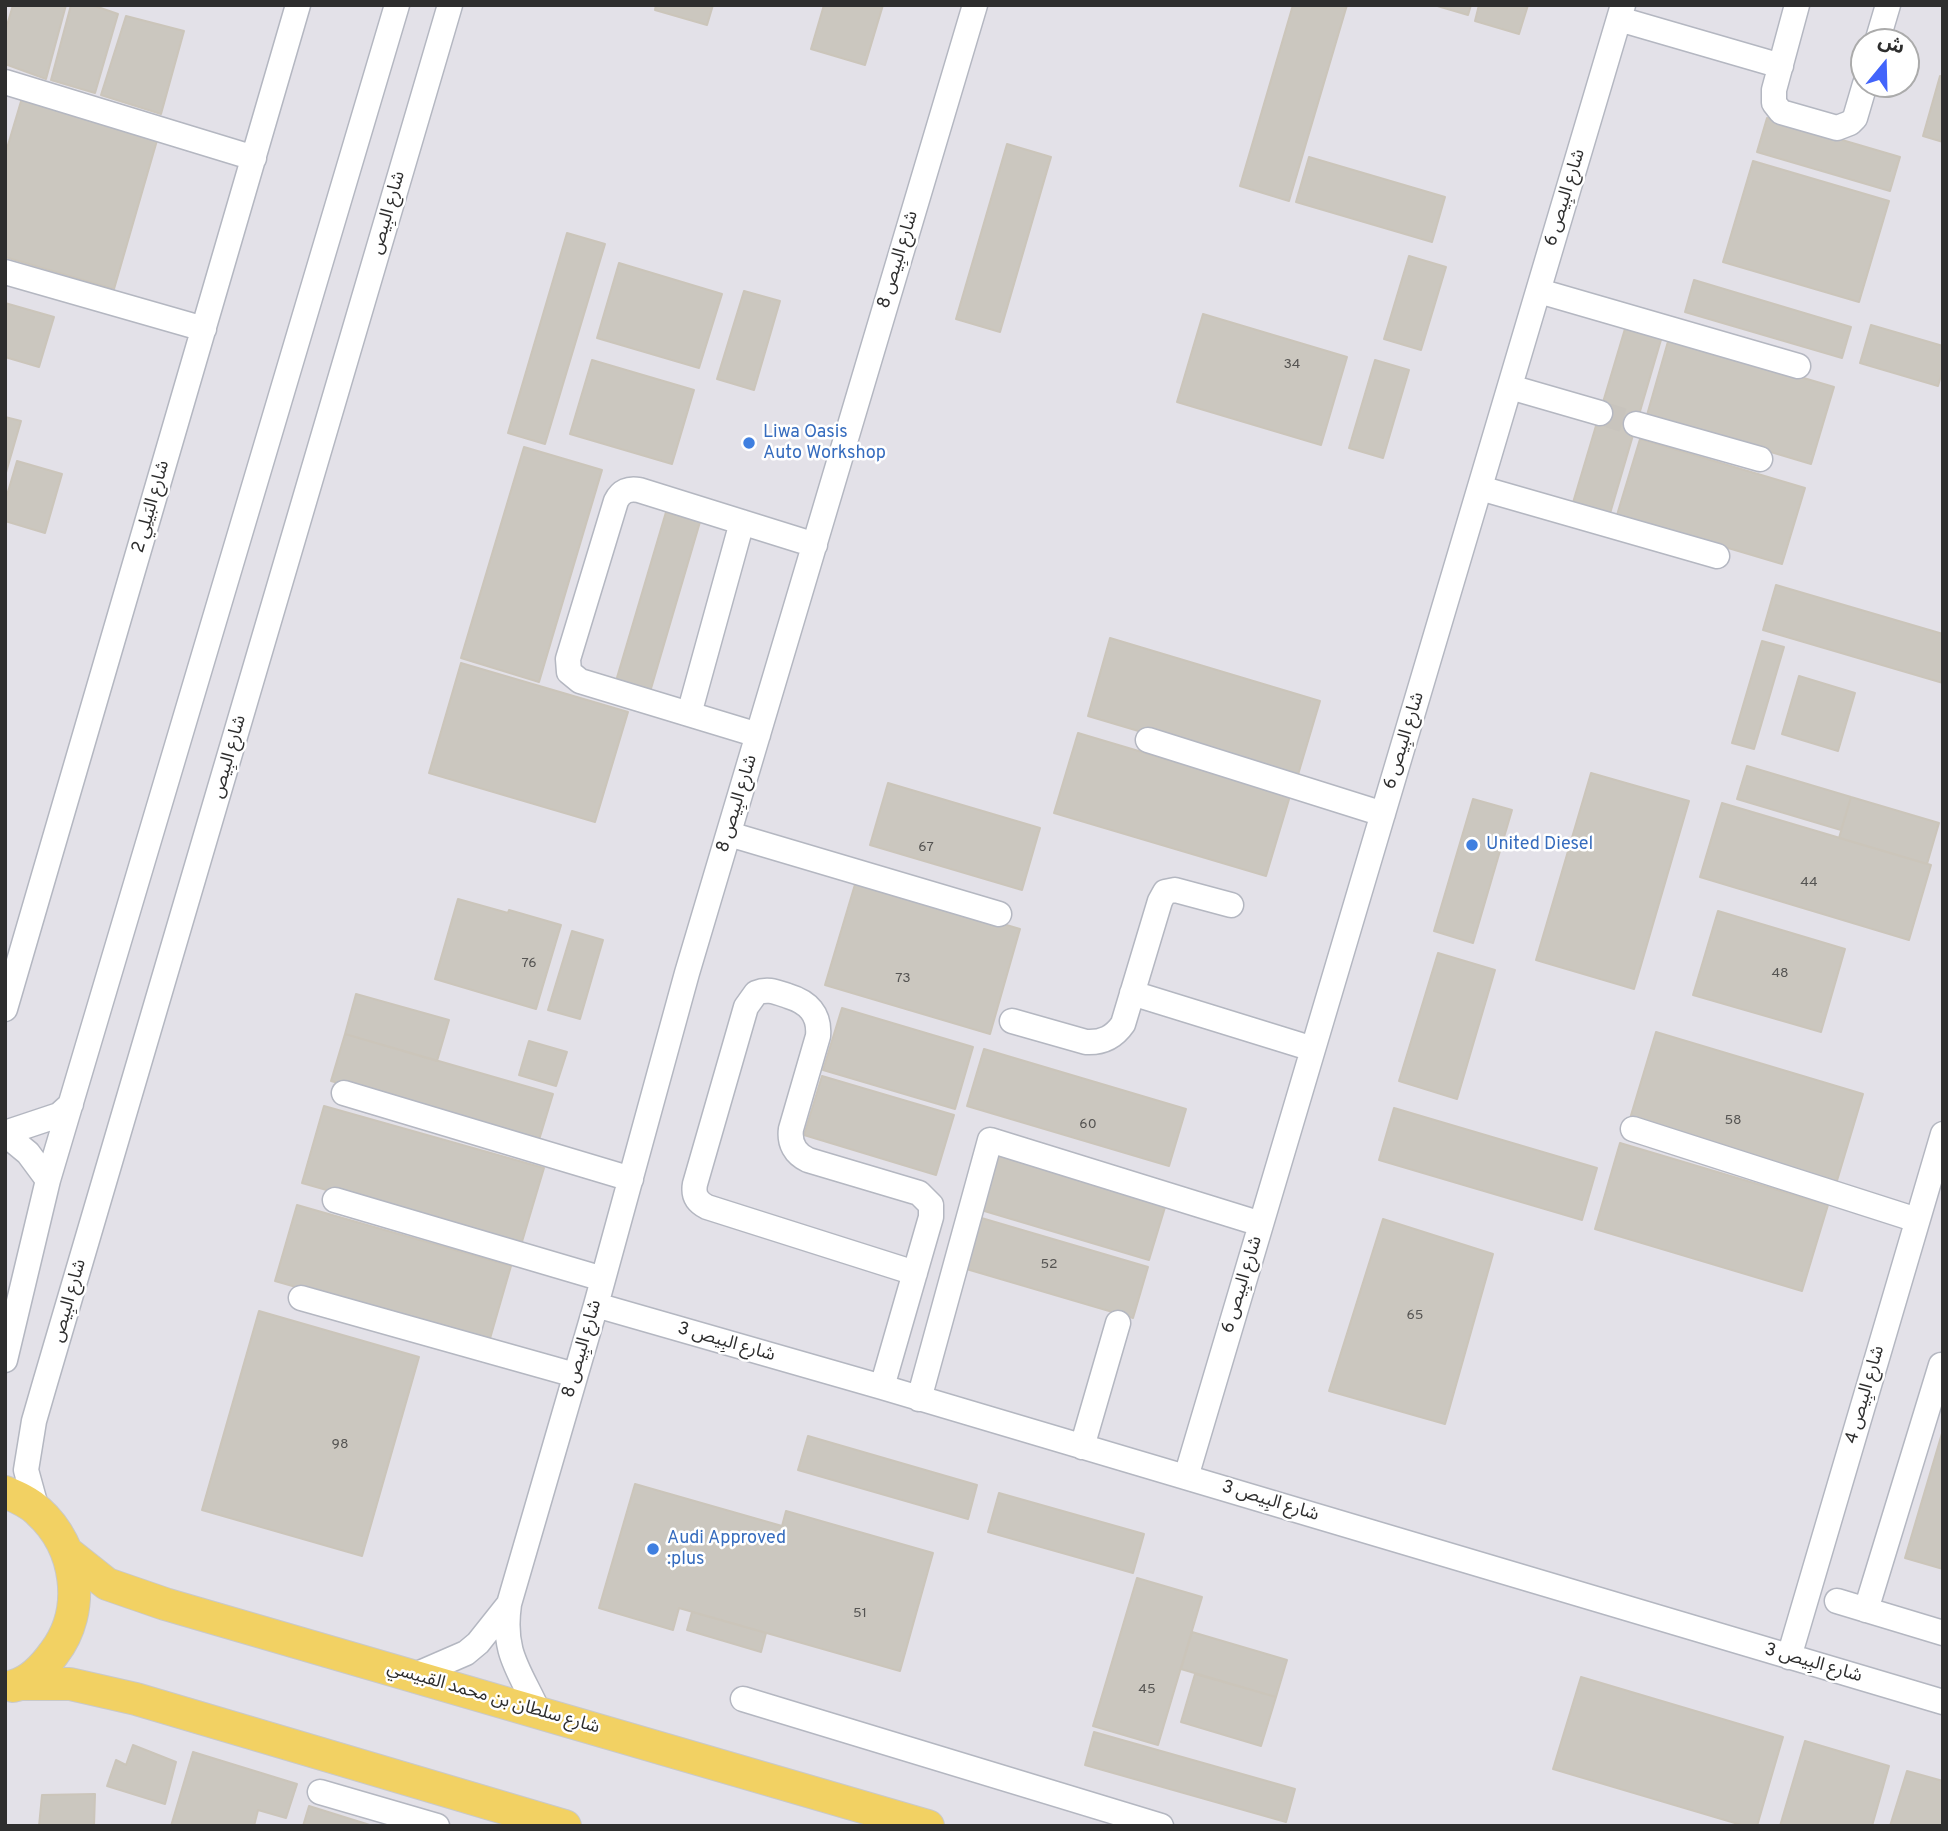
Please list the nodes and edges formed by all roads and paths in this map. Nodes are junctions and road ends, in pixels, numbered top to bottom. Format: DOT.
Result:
graph roads {
  1 [pos="298,5"];
  2 [pos="397,5"];
  3 [pos="450,5"];
  4 [pos="975,5"];
  5 [pos="1797,5"];
  6 [pos="1888,5"];
  7 [pos="1621,12"];
  8 [pos="1881,28"];
  9 [pos="1781,66"];
  10 [pos="5,82"];
  11 [pos="1861,98"];
  12 [pos="254,158"];
  13 [pos="5,272"];
  14 [pos="1538,291"];
  15 [pos="204,329"];
  16 [pos="1798,366"];
  17 [pos="1510,387"];
  18 [pos="1600,413"];
  19 [pos="1636,424"];
  20 [pos="1760,459"];
  21 [pos="1480,488"];
  22 [pos="742,522"];
  23 [pos="815,545"];
  24 [pos="1717,556"];
  25 [pos="689,714"];
  26 [pos="758,735"];
  27 [pos="1148,740"];
  28 [pos="1383,814"];
  29 [pos="729,834"];
  30 [pos="1231,905"];
  31 [pos="999,914"];
  32 [pos="1132,993"];
  33 [pos="5,1009"];
  34 [pos="1012,1021"];
  35 [pos="1313,1049"];
  36 [pos="344,1093"];
  37 [pos="71,1104"];
  38 [pos="1633,1129"];
  39 [pos="5,1133"];
  40 [pos="1943,1134"];
  41 [pos="631,1179"];
  42 [pos="48,1180"];
  43 [pos="335,1200"];
  44 [pos="1917,1220"];
  45 [pos="1261,1224"];
  46 [pos="915,1273"];
  47 [pos="603,1279"];
  48 [pos="301,1298"];
  49 [pos="596,1305"];
  50 [pos="1118,1323"];
  51 [pos="5,1360"];
  52 [pos="1941,1365"];
  53 [pos="575,1375"];
  54 [pos="882,1387"];
  55 [pos="919,1399"];
  56 [pos="1082,1447"];
  57 [pos="1186,1477"];
  58 [pos="5,1492"];
  59 [pos="37,1510"];
  60 [pos="68,1553"];
  61 [pos="1837,1601"];
  62 [pos="509,1604"];
  63 [pos="1866,1610"];
  64 [pos="1943,1633"];
  65 [pos="1789,1657"];
  66 [pos="413,1676"];
  67 [pos="13,1686"];
  68 [pos="743,1699"];
  69 [pos="1943,1702"];
  70 [pos="538,1711"];
  71 [pos="320,1792"];
  72 [pos="437,1826"];
  73 [pos="565,1826"];
  74 [pos="928,1826"];
  75 [pos="1161,1826"];
  1 -- 12 [label="street, شارع البَيلِي 2"];
  2 -- 37 [label="street"];
  3 -- 59 [label="street, شارع البِيص"];
  4 -- 23 [label="street, شارع البِيص 8"];
  5 -- 9 [label="street"];
  6 -- 8 [label="street"];
  7 -- 9 [label="street"];
  7 -- 14 [label="street, شارع البِيص 6"];
  9 -- 11 [label="street"];
  10 -- 12 [label="street"];
  12 -- 15 [label="street, شارع البَيلِي 2"];
  13 -- 15 [label="street"];
  14 -- 16 [label="street"];
  14 -- 17 [label="street, شارع البِيص 6"];
  15 -- 33 [label="street, شارع البَيلِي 2"];
  17 -- 18 [label="street"];
  17 -- 21 [label="street, شارع البِيص 6"];
  19 -- 20 [label="street"];
  21 -- 24 [label="street"];
  21 -- 28 [label="street, شارع البِيص 6"];
  22 -- 23 [label="street"];
  22 -- 25 [label="street"];
  22 -- 25 [label="street"];
  23 -- 26 [label="street, شارع البِيص 8"];
  25 -- 26 [label="street"];
  26 -- 29 [label="street, شارع البِيص 8"];
  27 -- 28 [label="street"];
  28 -- 35 [label="street, شارع البِيص 6"];
  29 -- 31 [label="street"];
  29 -- 41 [label="street, شارع البِيص 8"];
  30 -- 32 [label="street"];
  32 -- 34 [label="street"];
  32 -- 35 [label="street"];
  35 -- 45 [label="street, شارع البِيص 6"];
  36 -- 41 [label="street"];
  37 -- 39 [label="street"];
  37 -- 42 [label="street"];
  38 -- 44 [label="street"];
  39 -- 42 [label="street"];
  40 -- 44 [label="street, شارع البِيص 4"];
  41 -- 47 [label="street, شارع البِيص 8"];
  42 -- 51 [label="street"];
  43 -- 47 [label="street"];
  44 -- 65 [label="street, شارع البِيص 4"];
  45 -- 55 [label="street"];
  45 -- 57 [label="street, شارع البِيص 6"];
  46 -- 46 [label="street"];
  46 -- 54 [label="street"];
  47 -- 49 [label="street, شارع البِيص 8"];
  48 -- 53 [label="street"];
  49 -- 53 [label="street, شارع البِيص 8"];
  49 -- 54 [label="street, شارع البِيص 3"];
  50 -- 56 [label="street"];
  52 -- 63 [label="street"];
  53 -- 62 [label="street, شارع البِيص 8"];
  54 -- 55 [label="street, شارع البِيص 3"];
  55 -- 56 [label="street, شارع البِيص 3"];
  56 -- 57 [label="street, شارع البِيص 3"];
  57 -- 65 [label="street, شارع البِيص 3"];
  58 -- 59 [label="main road"];
  59 -- 60 [label="main road"];
  60 -- 66 [label="main road, شارع سلطان بن محمد القبيسي"];
  60 -- 67 [label="main road"];
  61 -- 63 [label="street"];
  62 -- 66 [label="street, شارع البِيص 8"];
  62 -- 70 [label="street, شارع البِيص 8"];
  63 -- 64 [label="street"];
  65 -- 69 [label="street, شارع البِيص 3"];
  66 -- 70 [label="main road, شارع سلطان بن محمد القبيسي"];
  67 -- 73 [label="main road"];
  68 -- 75 [label="street"];
  70 -- 74 [label="main road, شارع سلطان بن محمد القبيسي"];
  71 -- 72 [label="street"];
}
